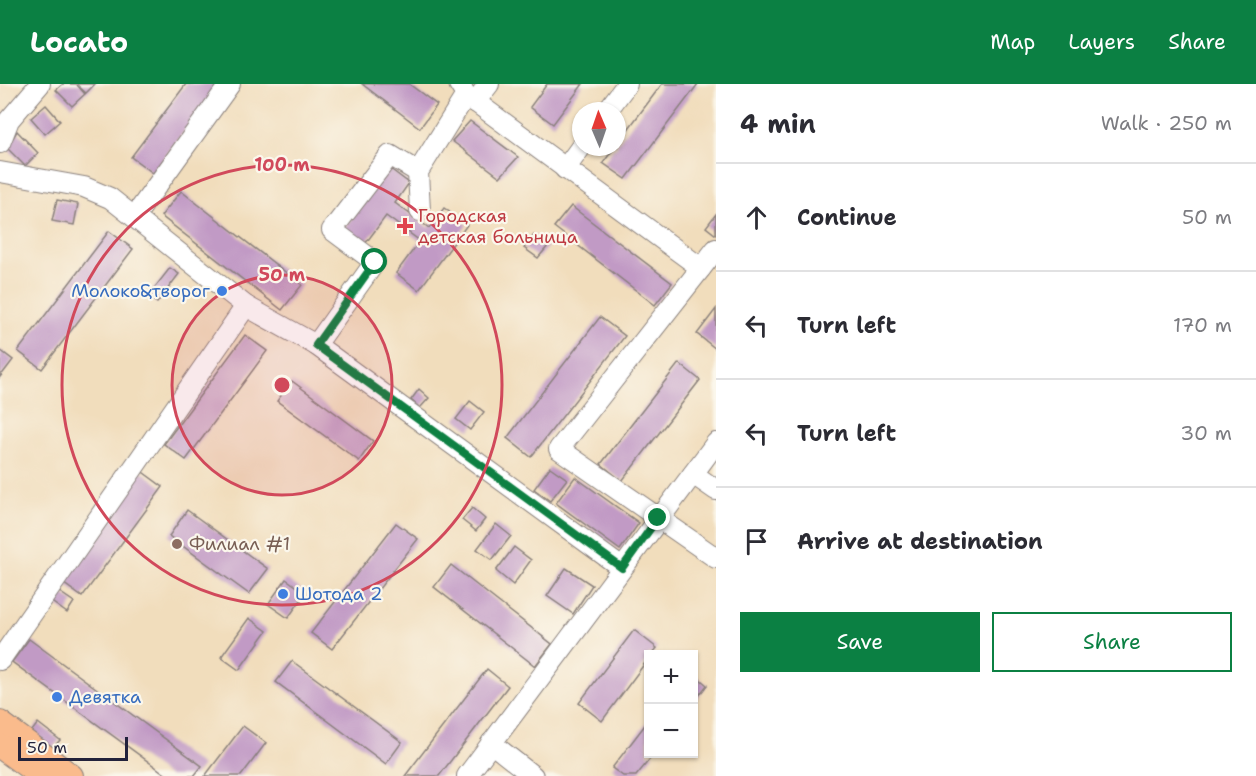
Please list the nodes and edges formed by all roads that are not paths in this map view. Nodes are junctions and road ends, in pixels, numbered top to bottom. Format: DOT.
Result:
graph roads {
  1 [pos="40,84"];
  2 [pos="230,84"];
  3 [pos="489,84"];
  4 [pos="627,84"];
  5 [pos="467,94"];
  6 [pos="614,102"];
  7 [pos="0,143"];
  8 [pos="574,156"];
  9 [pos="565,169"];
  10 [pos="0,172"];
  11 [pos="418,172"];
  12 [pos="420,211"];
  13 [pos="135,216"];
  14 [pos="716,249"];
  15 [pos="701,268"];
  16 [pos="246,306"];
  17 [pos="316,345"];
  18 [pos="716,443"];
  19 [pos="693,474"];
  20 [pos="716,490"];
  21 [pos="658,518"];
  22 [pos="716,558"];
  23 [pos="622,568"];
  24 [pos="0,660"];
  25 [pos="0,723"];
  26 [pos="491,743"];
  27 [pos="0,746"];
  28 [pos="41,776"];
  29 [pos="71,776"];
  30 [pos="467,776"];
  31 [pos="533,776"];
  1 -- 7 [label="street"];
  2 -- 13 [label="street"];
  3 -- 5 [label="street"];
  4 -- 6 [label="street"];
  5 -- 9 [label="street"];
  5 -- 11 [label="street"];
  8 -- 9 [label="street"];
  9 -- 15 [label="street"];
  10 -- 13 [label="street"];
  11 -- 12 [label="street"];
  11 -- 17 [label="street"];
  13 -- 16 [label="street"];
  14 -- 15 [label="street"];
  15 -- 21 [label="street"];
  16 -- 17 [label="street"];
  16 -- 24 [label="street"];
  17 -- 23 [label="street"];
  18 -- 19 [label="street"];
  19 -- 20 [label="street"];
  19 -- 21 [label="street"];
  21 -- 22 [label="street"];
  21 -- 23 [label="street"];
  23 -- 26 [label="street"];
  25 -- 29 [label="main road"];
  26 -- 30 [label="street"];
  26 -- 31 [label="street"];
  27 -- 28 [label="main road"];
}
